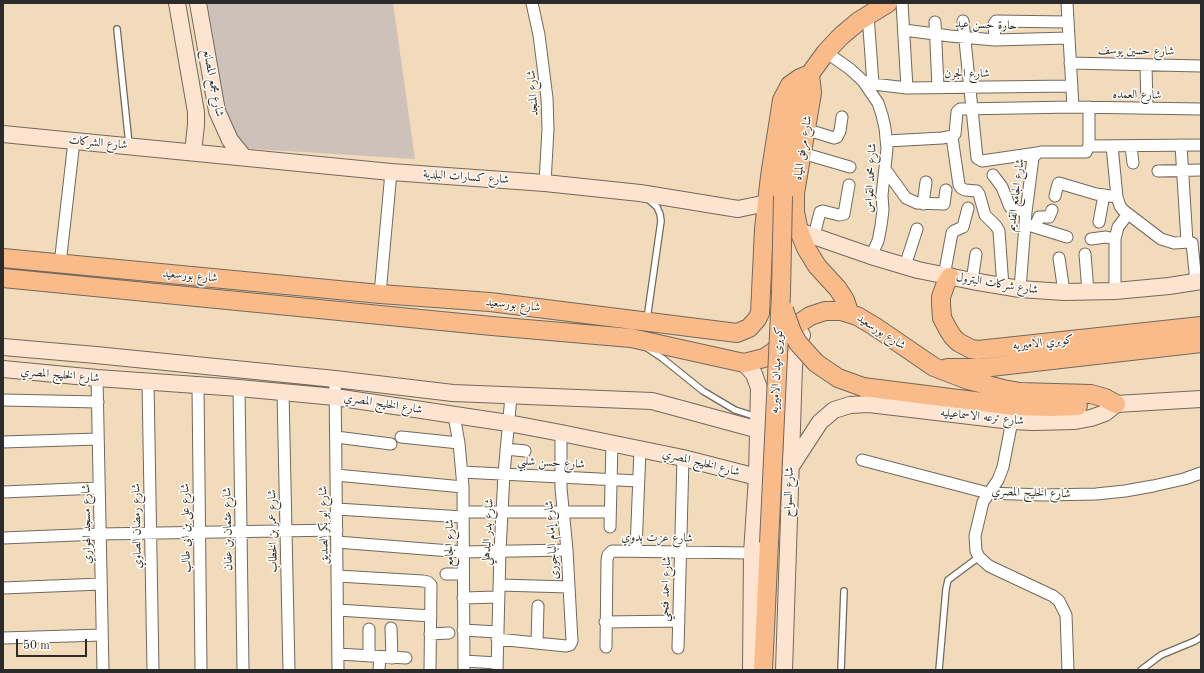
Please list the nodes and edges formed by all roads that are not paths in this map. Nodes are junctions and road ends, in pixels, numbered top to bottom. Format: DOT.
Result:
graph roads {
  1 [pos="178,3"];
  2 [pos="198,3"];
  3 [pos="532,3"];
  4 [pos="888,3"];
  5 [pos="902,3"];
  6 [pos="1067,3"];
  7 [pos="868,14"];
  8 [pos="963,21"];
  9 [pos="935,22"];
  10 [pos="1067,22"];
  11 [pos="117,29"];
  12 [pos="904,30"];
  13 [pos="935,34"];
  14 [pos="964,38"];
  15 [pos="1068,38"];
  16 [pos="995,40"];
  17 [pos="826,52"];
  18 [pos="1070,63"];
  19 [pos="1146,65"];
  20 [pos="1201,66"];
  21 [pos="810,74"];
  22 [pos="868,83"];
  23 [pos="1072,86"];
  24 [pos="938,87"];
  25 [pos="970,87"];
  26 [pos="907,88"];
  27 [pos="1073,107"];
  28 [pos="1089,107"];
  29 [pos="1147,108"];
  30 [pos="972,109"];
  31 [pos="1201,109"];
  32 [pos="842,117"];
  33 [pos="805,129"];
  34 [pos="3,134"];
  35 [pos="952,137"];
  36 [pos="887,141"];
  37 [pos="74,142"];
  38 [pos="1182,145"];
  39 [pos="1201,145"];
  40 [pos="129,146"];
  41 [pos="1089,146"];
  42 [pos="1112,146"];
  43 [pos="1131,146"];
  44 [pos="193,152"];
  45 [pos="802,153"];
  46 [pos="1037,153"];
  47 [pos="243,156"];
  48 [pos="1133,163"];
  49 [pos="850,167"];
  50 [pos="885,169"];
  51 [pos="1183,170"];
  52 [pos="1201,170"];
  53 [pos="1158,171"];
  54 [pos="391,172"];
  55 [pos="993,175"];
  56 [pos="926,182"];
  57 [pos="545,183"];
  58 [pos="849,185"];
  59 [pos="946,190"];
  60 [pos="640,193"];
  61 [pos="1104,195"];
  62 [pos="1055,196"];
  63 [pos="1116,197"];
  64 [pos="767,203"];
  65 [pos="923,204"];
  66 [pos="968,208"];
  67 [pos="738,209"];
  68 [pos="1052,210"];
  69 [pos="1128,214"];
  70 [pos="1029,221"];
  71 [pos="1099,222"];
  72 [pos="764,229"];
  73 [pos="917,229"];
  74 [pos="806,233"];
  75 [pos="1067,237"];
  76 [pos="1091,239"];
  77 [pos="1115,239"];
  78 [pos="1193,242"];
  79 [pos="976,254"];
  80 [pos="1085,254"];
  81 [pos="871,256"];
  82 [pos="3,258"];
  83 [pos="1059,258"];
  84 [pos="60,264"];
  85 [pos="905,266"];
  86 [pos="947,276"];
  87 [pos="3,278"];
  88 [pos="1198,281"];
  89 [pos="972,282"];
  90 [pos="1003,287"];
  91 [pos="1020,289"];
  92 [pos="1115,291"];
  93 [pos="1064,292"];
  94 [pos="1088,292"];
  95 [pos="781,293"];
  96 [pos="380,294"];
  97 [pos="490,302"];
  98 [pos="520,306"];
  99 [pos="849,312"];
  100 [pos="810,316"];
  101 [pos="646,322"];
  102 [pos="492,326"];
  103 [pos="1201,326"];
  104 [pos="522,328"];
  105 [pos="632,338"];
  106 [pos="1201,343"];
  107 [pos="3,347"];
  108 [pos="744,363"];
  109 [pos="934,367"];
  110 [pos="3,369"];
  111 [pos="97,378"];
  112 [pos="335,379"];
  113 [pos="148,382"];
  114 [pos="198,386"];
  115 [pos="239,388"];
  116 [pos="759,388"];
  117 [pos="283,392"];
  118 [pos="511,396"];
  119 [pos="793,396"];
  120 [pos="336,397"];
  121 [pos="1201,399"];
  122 [pos="3,400"];
  123 [pos="98,402"];
  124 [pos="1116,404"];
  125 [pos="454,416"];
  126 [pos="1012,421"];
  127 [pos="508,423"];
  128 [pos="759,424"];
  129 [pos="561,433"];
  130 [pos="336,437"];
  131 [pos="402,437"];
  132 [pos="98,438"];
  133 [pos="3,442"];
  134 [pos="612,442"];
  135 [pos="459,443"];
  136 [pos="391,444"];
  137 [pos="506,449"];
  138 [pos="640,449"];
  139 [pos="525,451"];
  140 [pos="683,458"];
  141 [pos="862,460"];
  142 [pos="790,468"];
  143 [pos="462,472"];
  144 [pos="1201,473"];
  145 [pos="504,474"];
  146 [pos="336,475"];
  147 [pos="561,476"];
  148 [pos="757,477"];
  149 [pos="611,480"];
  150 [pos="638,481"];
  151 [pos="463,487"];
  152 [pos="99,488"];
  153 [pos="3,492"];
  154 [pos="988,493"];
  155 [pos="337,509"];
  156 [pos="502,512"];
  157 [pos="564,512"];
  158 [pos="610,512"];
  159 [pos="463,515"];
  160 [pos="610,527"];
  161 [pos="337,530"];
  162 [pos="286,531"];
  163 [pos="200,532"];
  164 [pos="241,532"];
  165 [pos="151,533"];
  166 [pos="100,534"];
  167 [pos="3,538"];
  168 [pos="337,542"];
  169 [pos="567,550"];
  170 [pos="636,550"];
  171 [pos="500,551"];
  172 [pos="680,551"];
  173 [pos="463,552"];
  174 [pos="752,553"];
  175 [pos="979,557"];
  176 [pos="446,574"];
  177 [pos="463,574"];
  178 [pos="338,576"];
  179 [pos="101,584"];
  180 [pos="499,585"];
  181 [pos="569,586"];
  182 [pos="3,588"];
  183 [pos="844,591"];
  184 [pos="498,597"];
  185 [pos="463,598"];
  186 [pos="538,606"];
  187 [pos="338,610"];
  188 [pos="430,616"];
  189 [pos="678,621"];
  190 [pos="605,622"];
  191 [pos="391,628"];
  192 [pos="369,629"];
  193 [pos="463,630"];
  194 [pos="430,634"];
  195 [pos="449,634"];
  196 [pos="102,635"];
  197 [pos="497,636"];
  198 [pos="1201,637"];
  199 [pos="3,638"];
  200 [pos="537,643"];
  201 [pos="606,647"];
  202 [pos="678,648"];
  203 [pos="338,654"];
  204 [pos="374,657"];
  205 [pos="392,658"];
  206 [pos="406,658"];
  207 [pos="464,666"];
  208 [pos="497,666"];
  209 [pos="103,670"];
  210 [pos="153,670"];
  211 [pos="201,670"];
  212 [pos="242,670"];
  213 [pos="289,670"];
  214 [pos="338,670"];
  215 [pos="379,670"];
  216 [pos="430,670"];
  217 [pos="751,670"];
  218 [pos="763,670"];
  219 [pos="784,670"];
  220 [pos="841,670"];
  221 [pos="939,670"];
  222 [pos="1068,670"];
  223 [pos="1141,670"];
  1 -- 44 [label="street, شارع مجمع المصانع"];
  2 -- 47 [label="street, شارع مجمع المصانع"];
  3 -- 57 [label="street, شارع المنجد"];
  4 -- 7 [label="main road"];
  5 -- 12 [label="street"];
  6 -- 10 [label="street"];
  7 -- 17 [label="main road"];
  7 -- 22 [label="street"];
  8 -- 14 [label="street"];
  9 -- 13 [label="street"];
  10 -- 15 [label="street"];
  10 -- 16 [label="street"];
  11 -- 40 [label="lane"];
  12 -- 13 [label="street, حارة حسن عيد"];
  12 -- 26 [label="street"];
  13 -- 14 [label="street, حارة حسن عيد"];
  13 -- 24 [label="street"];
  14 -- 16 [label="street, حارة حسن عيد"];
  14 -- 25 [label="street"];
  15 -- 16 [label="street, حارة حسن عيد"];
  15 -- 18 [label="street"];
  17 -- 21 [label="main road"];
  17 -- 22 [label="street, شارع محمد القواس"];
  18 -- 19 [label="street, شارع حسين يوسف"];
  18 -- 23 [label="street"];
  19 -- 20 [label="street, شارع حسين يوسف"];
  19 -- 29 [label="street"];
  21 -- 33 [label="main road, شارع مرفق المياه"];
  21 -- 64 [label="main road, شارع بورسعيد"];
  21 -- 95 [label="main road, كوبرى ميدان الاميريه, bridge"];
  22 -- 26 [label="street, شارع الجرن"];
  22 -- 36 [label="street, شارع محمد القواس"];
  23 -- 25 [label="street, شارع الجرن"];
  23 -- 27 [label="street"];
  24 -- 25 [label="street, شارع الجرن"];
  24 -- 26 [label="street, شارع الجرن"];
  25 -- 30 [label="street"];
  27 -- 28 [label="street, شارع العمده"];
  27 -- 30 [label="street"];
  28 -- 29 [label="street, شارع العمده"];
  28 -- 41 [label="street"];
  29 -- 31 [label="street, شارع العمده"];
  30 -- 35 [label="street"];
  30 -- 46 [label="street"];
  32 -- 33 [label="street"];
  33 -- 45 [label="main road, شارع مرفق المياه"];
  34 -- 37 [label="street, شارع الشركات"];
  35 -- 36 [label="street"];
  35 -- 90 [label="street"];
  36 -- 50 [label="street, شارع محمد القواس"];
  37 -- 40 [label="street, شارع الشركات"];
  37 -- 84 [label="street"];
  38 -- 39 [label="street"];
  38 -- 43 [label="street"];
  38 -- 51 [label="street"];
  40 -- 44 [label="street, شارع الشركات"];
  41 -- 42 [label="street"];
  41 -- 46 [label="street, شارع الجامع القديم"];
  42 -- 43 [label="street"];
  42 -- 63 [label="street"];
  43 -- 48 [label="street"];
  44 -- 47 [label="street, شارع كسارات البلدية"];
  45 -- 49 [label="street"];
  45 -- 74 [label="main road, شارع مرفق المياه"];
  46 -- 70 [label="street, شارع الجامع القديم"];
  47 -- 54 [label="street, شارع كسارات البلدية"];
  50 -- 65 [label="street"];
  50 -- 81 [label="street, شارع محمد القواس"];
  51 -- 52 [label="street"];
  51 -- 53 [label="street"];
  51 -- 78 [label="street"];
  54 -- 57 [label="street, شارع كسارات البلدية"];
  54 -- 96 [label="street"];
  55 -- 70 [label="street"];
  56 -- 65 [label="street"];
  57 -- 60 [label="street, شارع كسارات البلدية"];
  58 -- 74 [label="street"];
  59 -- 65 [label="street"];
  60 -- 67 [label="street, شارع كسارات البلدية"];
  60 -- 101 [label="lane"];
  61 -- 62 [label="street"];
  61 -- 63 [label="street"];
  61 -- 71 [label="street"];
  63 -- 69 [label="street"];
  64 -- 67 [label="street, شارع كسارات البلدية"];
  64 -- 72 [label="main road, شارع بورسعيد"];
  66 -- 86 [label="street"];
  67 -- 72 [label="street, شارع كسارات البلدية"];
  68 -- 70 [label="street"];
  69 -- 77 [label="street"];
  69 -- 78 [label="street"];
  70 -- 75 [label="street"];
  70 -- 91 [label="street, شارع الجامع القديم"];
  72 -- 101 [label="main road, شارع بورسعيد"];
  73 -- 85 [label="street"];
  74 -- 81 [label="street, شارع شركات البترول"];
  74 -- 99 [label="main road, شارع مرفق المياه"];
  76 -- 77 [label="street"];
  77 -- 92 [label="street"];
  78 -- 88 [label="street"];
  79 -- 89 [label="street"];
  80 -- 94 [label="street"];
  81 -- 85 [label="street, شارع شركات البترول"];
  82 -- 84 [label="main road, شارع بورسعيد"];
  83 -- 93 [label="street"];
  84 -- 96 [label="main road, شارع بورسعيد"];
  85 -- 86 [label="street, شارع شركات البترول"];
  86 -- 89 [label="street, شارع شركات البترول"];
  86 -- 103 [label="main road, كوبري الاميريه"];
  87 -- 102 [label="main road, شارع بورسعيد"];
  88 -- 92 [label="street, شارع شركات البترول"];
  89 -- 90 [label="street, شارع شركات البترول"];
  90 -- 91 [label="street, شارع شركات البترول"];
  91 -- 93 [label="street, شارع شركات البترول"];
  92 -- 94 [label="street, شارع شركات البترول"];
  93 -- 94 [label="street, شارع شركات البترول"];
  95 -- 124 [label="main road, bridge"];
  95 -- 218 [label="main road, كوبرى ميدان الاميريه, bridge"];
  96 -- 97 [label="main road, شارع بورسعيد"];
  97 -- 98 [label="main road, شارع بورسعيد"];
  97 -- 102 [label="main road"];
  98 -- 101 [label="main road, شارع بورسعيد"];
  98 -- 104 [label="main road"];
  99 -- 100 [label="main road, شارع بورسعيد"];
  99 -- 109 [label="main road, شارع بورسعيد"];
  100 -- 108 [label="main road, شارع بورسعيد"];
  100 -- 119 [label="street, شارع السواح"];
  102 -- 104 [label="main road, شارع بورسعيد"];
  104 -- 105 [label="main road, شارع بورسعيد"];
  105 -- 108 [label="main road, شارع بورسعيد"];
  105 -- 128 [label="lane, شارع بورسعيد"];
  106 -- 109 [label="main road, كوبري الاميريه"];
  107 -- 112 [label="street, شارع الخليج المصري"];
  108 -- 116 [label="street"];
  109 -- 124 [label="main road, شارع بورسعيد"];
  110 -- 111 [label="street, شارع الخليج المصري"];
  111 -- 113 [label="street, شارع الخليج المصري"];
  111 -- 123 [label="street, شارع مسجد الهواري"];
  112 -- 118 [label="street, شارع الخليج المصري"];
  112 -- 120 [label="street, شارع ابو بكر الصديق"];
  113 -- 114 [label="street, شارع الخليج المصري"];
  113 -- 165 [label="street, شارع رمضان الصاوي"];
  114 -- 115 [label="street, شارع الخليج المصري"];
  114 -- 163 [label="street, شارع على بن ابى طالب"];
  115 -- 117 [label="street, شارع الخليج المصري"];
  115 -- 164 [label="street, شارع عثمان بن عفان"];
  116 -- 119 [label="street"];
  116 -- 128 [label="street"];
  117 -- 120 [label="street, شارع الخليج المصري"];
  117 -- 162 [label="street, شارع عمر بن الخطاب"];
  118 -- 127 [label="street, شارع بدر البدهلي"];
  118 -- 128 [label="street, شارع الخليج المصري"];
  119 -- 142 [label="street, شارع السواح"];
  120 -- 125 [label="street, شارع الخليج المصري"];
  120 -- 130 [label="street, شارع ابو بكر الصديق"];
  121 -- 124 [label="street"];
  122 -- 123 [label="street"];
  123 -- 132 [label="street, شارع مسجد الهواري"];
  124 -- 126 [label="street, شارع ترعه الاسماعيليه"];
  125 -- 127 [label="street, شارع الخليج المصري"];
  125 -- 135 [label="street, شارع الجامع"];
  126 -- 142 [label="street, شارع ترعه الاسماعيليه"];
  126 -- 154 [label="street"];
  127 -- 129 [label="street, شارع الخليج المصري"];
  127 -- 137 [label="street, شارع بدر البدهلي"];
  128 -- 148 [label="street"];
  129 -- 134 [label="street, شارع الخليج المصري"];
  129 -- 147 [label="street, شارع إمام الباجورى"];
  130 -- 136 [label="street"];
  130 -- 146 [label="street, شارع ابو بكر الصديق"];
  131 -- 135 [label="street"];
  132 -- 133 [label="street"];
  132 -- 152 [label="street, شارع مسجد الهواري"];
  134 -- 138 [label="street, شارع الخليج المصري"];
  134 -- 149 [label="street"];
  135 -- 143 [label="street, شارع الجامع"];
  137 -- 139 [label="street"];
  137 -- 145 [label="street, شارع بدر البدهلي"];
  138 -- 140 [label="street, شارع الخليج المصري"];
  138 -- 150 [label="street"];
  140 -- 148 [label="street, شارع الخليج المصري"];
  140 -- 172 [label="street, شارع احمد فتحي"];
  141 -- 154 [label="street, شارع الخليج المصري"];
  142 -- 219 [label="street, شارع السواح"];
  143 -- 145 [label="street, شارع حسن شلبي"];
  143 -- 151 [label="street, شارع الجامع"];
  144 -- 154 [label="street, شارع الخليج المصري"];
  145 -- 147 [label="street, شارع حسن شلبي"];
  145 -- 156 [label="street, شارع بدر البدهلي"];
  146 -- 151 [label="street"];
  146 -- 155 [label="street, شارع ابو بكر الصديق"];
  147 -- 149 [label="street, شارع حسن شلبي"];
  147 -- 157 [label="street, شارع إمام الباجورى"];
  148 -- 174 [label="street"];
  149 -- 150 [label="street, شارع حسن شلبي"];
  149 -- 158 [label="street"];
  150 -- 170 [label="street"];
  151 -- 159 [label="street, شارع الجامع"];
  152 -- 153 [label="street"];
  152 -- 166 [label="street, شارع مسجد الهواري"];
  154 -- 175 [label="street"];
  155 -- 159 [label="street"];
  155 -- 161 [label="street, شارع ابو بكر الصديق"];
  156 -- 157 [label="street"];
  156 -- 159 [label="street"];
  156 -- 171 [label="street, شارع بدر البدهلي"];
  157 -- 158 [label="street"];
  157 -- 169 [label="street, شارع إمام الباجورى"];
  158 -- 160 [label="street"];
  159 -- 173 [label="street, شارع الجامع"];
  161 -- 162 [label="street"];
  161 -- 168 [label="street, شارع ابو بكر الصديق"];
  162 -- 164 [label="street"];
  162 -- 213 [label="street, شارع عمر بن الخطاب"];
  163 -- 164 [label="street"];
  163 -- 165 [label="street"];
  163 -- 211 [label="street, شارع على بن ابى طالب"];
  164 -- 212 [label="street, شارع عثمان بن عفان"];
  165 -- 166 [label="street"];
  165 -- 210 [label="street, شارع رمضان الصاوي"];
  166 -- 167 [label="street"];
  166 -- 179 [label="street, شارع مسجد الهواري"];
  168 -- 173 [label="street"];
  168 -- 178 [label="street, شارع ابو بكر الصديق"];
  169 -- 171 [label="street"];
  169 -- 181 [label="street, شارع إمام الباجورى"];
  170 -- 172 [label="street, شارع عزت بدوي"];
  170 -- 190 [label="street, شارع عزت بدوي"];
  171 -- 173 [label="street"];
  171 -- 180 [label="street, شارع بدر البدهلي"];
  172 -- 174 [label="street, شارع عزت بدوي"];
  172 -- 189 [label="street, شارع احمد فتحي"];
  173 -- 177 [label="street, شارع الجامع"];
  174 -- 217 [label="street"];
  175 -- 221 [label="lane"];
  175 -- 222 [label="street"];
  176 -- 177 [label="street"];
  177 -- 185 [label="street, شارع الجامع"];
  178 -- 187 [label="street, شارع ابو بكر الصديق"];
  178 -- 188 [label="street"];
  179 -- 182 [label="street"];
  179 -- 196 [label="street, شارع مسجد الهواري"];
  180 -- 181 [label="street"];
  180 -- 184 [label="street, شارع بدر البدهلي"];
  181 -- 200 [label="street, شارع إمام الباجورى"];
  183 -- 220 [label="lane"];
  184 -- 185 [label="street"];
  184 -- 197 [label="street, شارع بدر البدهلي"];
  185 -- 193 [label="street, شارع الجامع"];
  186 -- 200 [label="street"];
  187 -- 188 [label="street"];
  187 -- 203 [label="street, شارع ابو بكر الصديق"];
  188 -- 194 [label="street"];
  189 -- 190 [label="street"];
  189 -- 202 [label="street, شارع احمد فتحي"];
  190 -- 201 [label="street, شارع عزت بدوي"];
  191 -- 205 [label="street"];
  192 -- 204 [label="street"];
  193 -- 197 [label="street"];
  193 -- 207 [label="street, شارع الجامع"];
  194 -- 195 [label="street"];
  194 -- 216 [label="street"];
  196 -- 199 [label="street"];
  196 -- 209 [label="street, شارع مسجد الهواري"];
  197 -- 200 [label="street"];
  197 -- 208 [label="street, شارع بدر البدهلي"];
  198 -- 223 [label="lane"];
  203 -- 204 [label="street"];
  203 -- 214 [label="street, شارع ابو بكر الصديق"];
  204 -- 205 [label="street"];
  204 -- 215 [label="street"];
  205 -- 206 [label="street"];
  207 -- 208 [label="street"];
}
